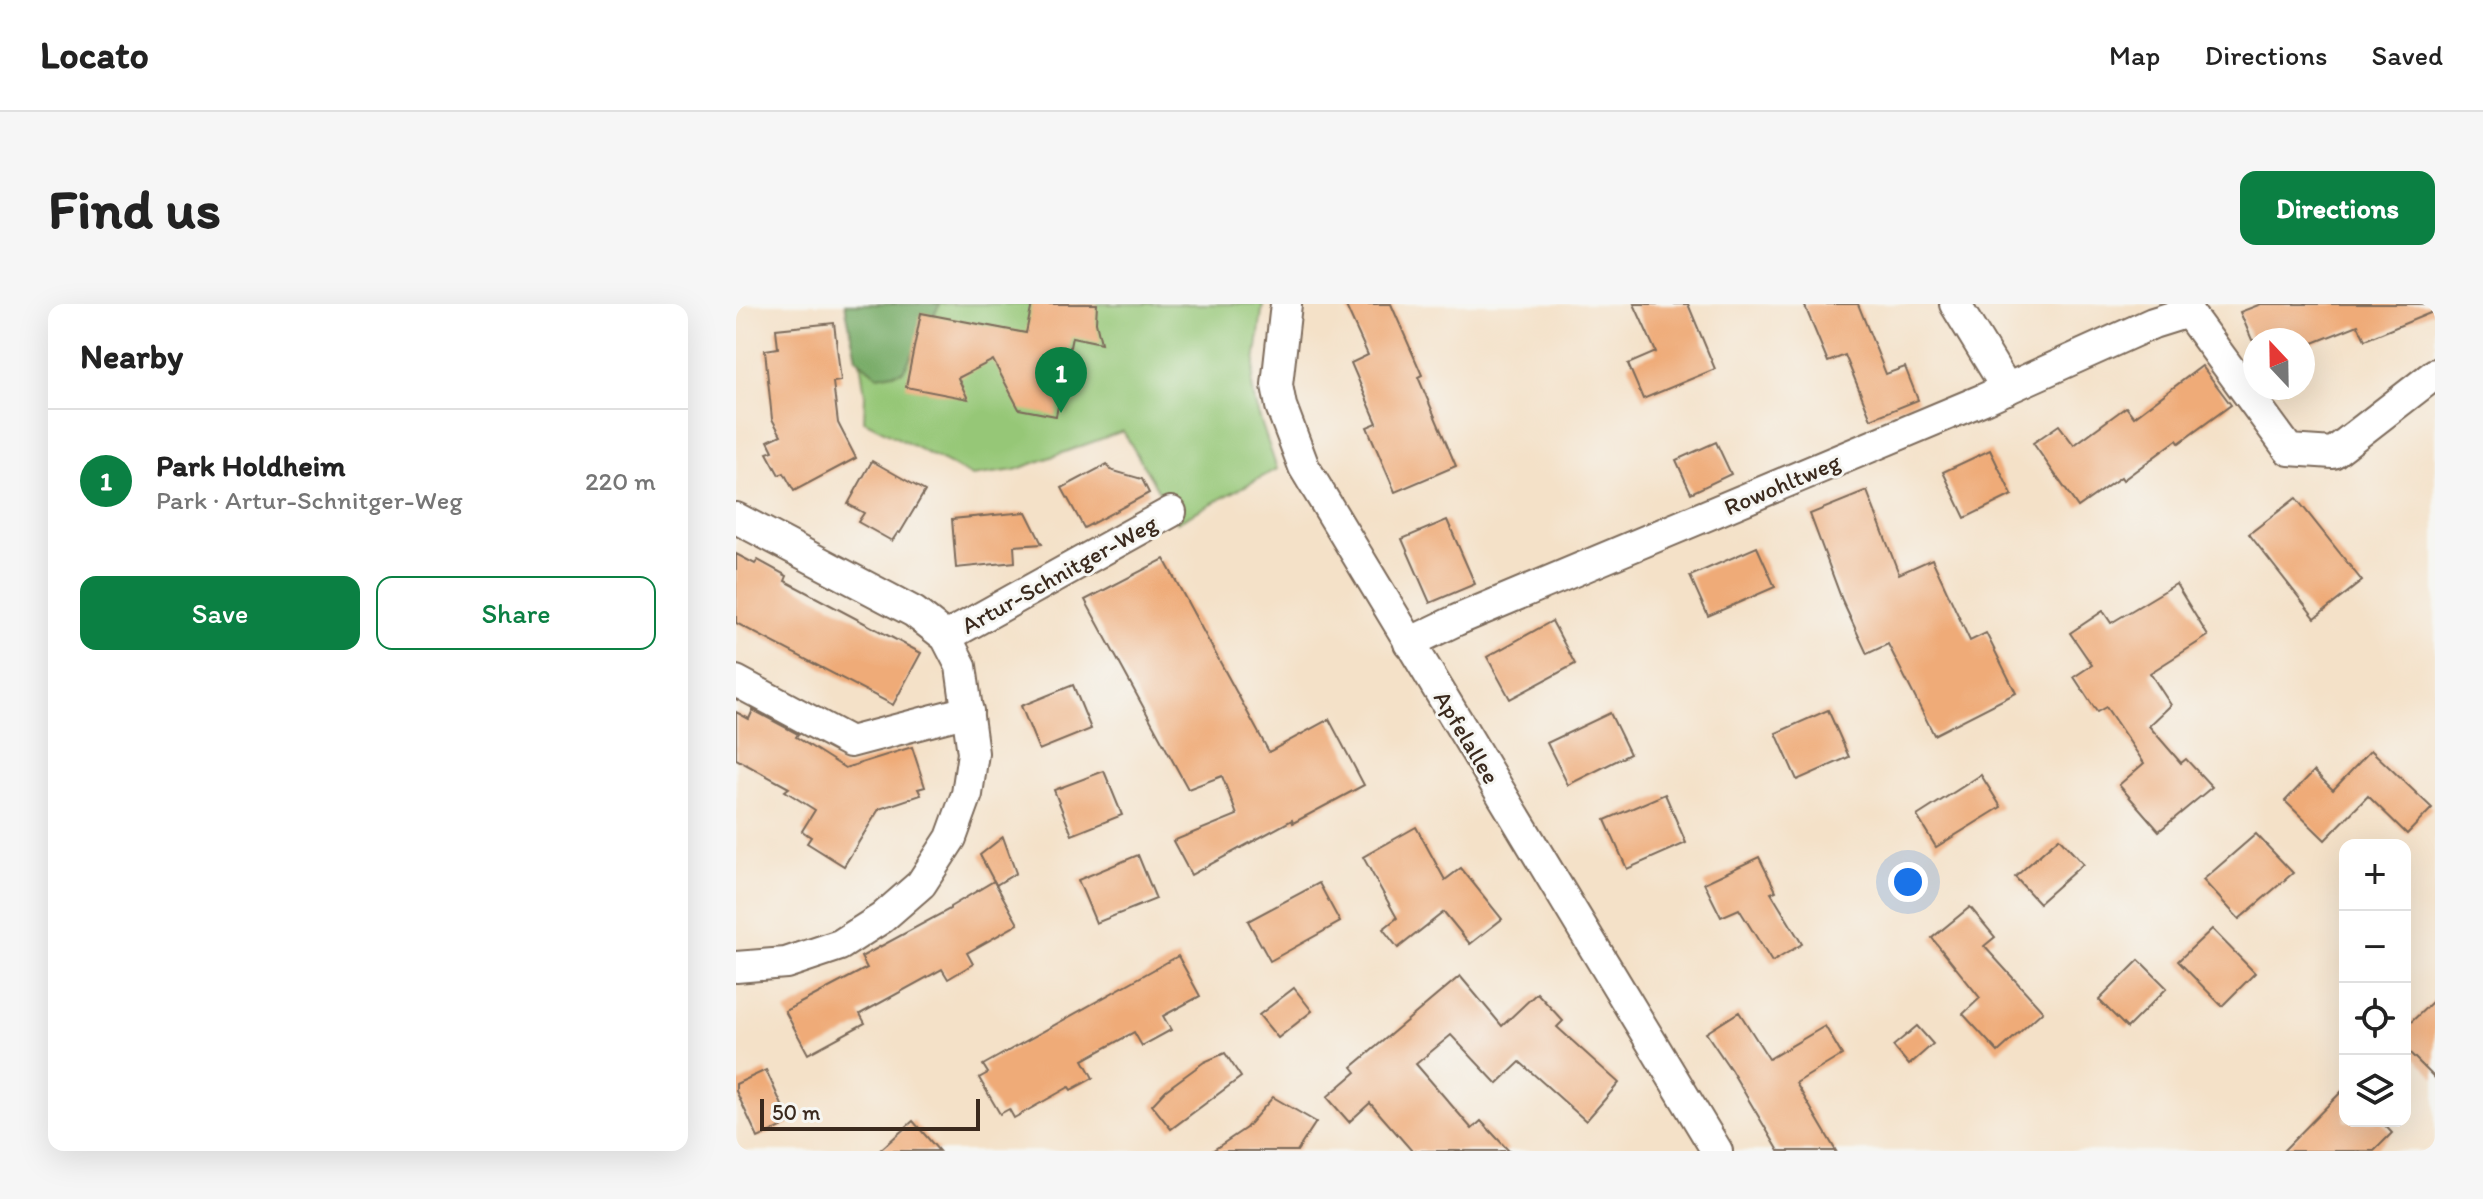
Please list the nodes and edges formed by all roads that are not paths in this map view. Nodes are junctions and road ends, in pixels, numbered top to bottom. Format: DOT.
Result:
graph roads {
  1 [pos="1286,304"];
  2 [pos="1955,304"];
  3 [pos="2187,308"];
  4 [pos="2435,374"];
  5 [pos="2007,389"];
  6 [pos="1171,512"];
  7 [pos="736,518"];
  8 [pos="946,637"];
  9 [pos="1409,643"];
  10 [pos="736,681"];
  11 [pos="968,711"];
  12 [pos="736,967"];
  13 [pos="1717,1151"];
  1 -- 9 [label="street, Apfelallee"];
  2 -- 5 [label="street"];
  3 -- 4 [label="street"];
  3 -- 5 [label="street, Rowohltweg"];
  5 -- 9 [label="street, Rowohltweg"];
  6 -- 8 [label="street, Artur-Schnitger-Weg"];
  7 -- 8 [label="street, Artur-Schnitger-Weg"];
  8 -- 11 [label="street, Artur-Schnitger-Weg"];
  9 -- 13 [label="street, Apfelallee"];
  10 -- 11 [label="street"];
  11 -- 12 [label="street, Artur-Schnitger-Weg"];
}
